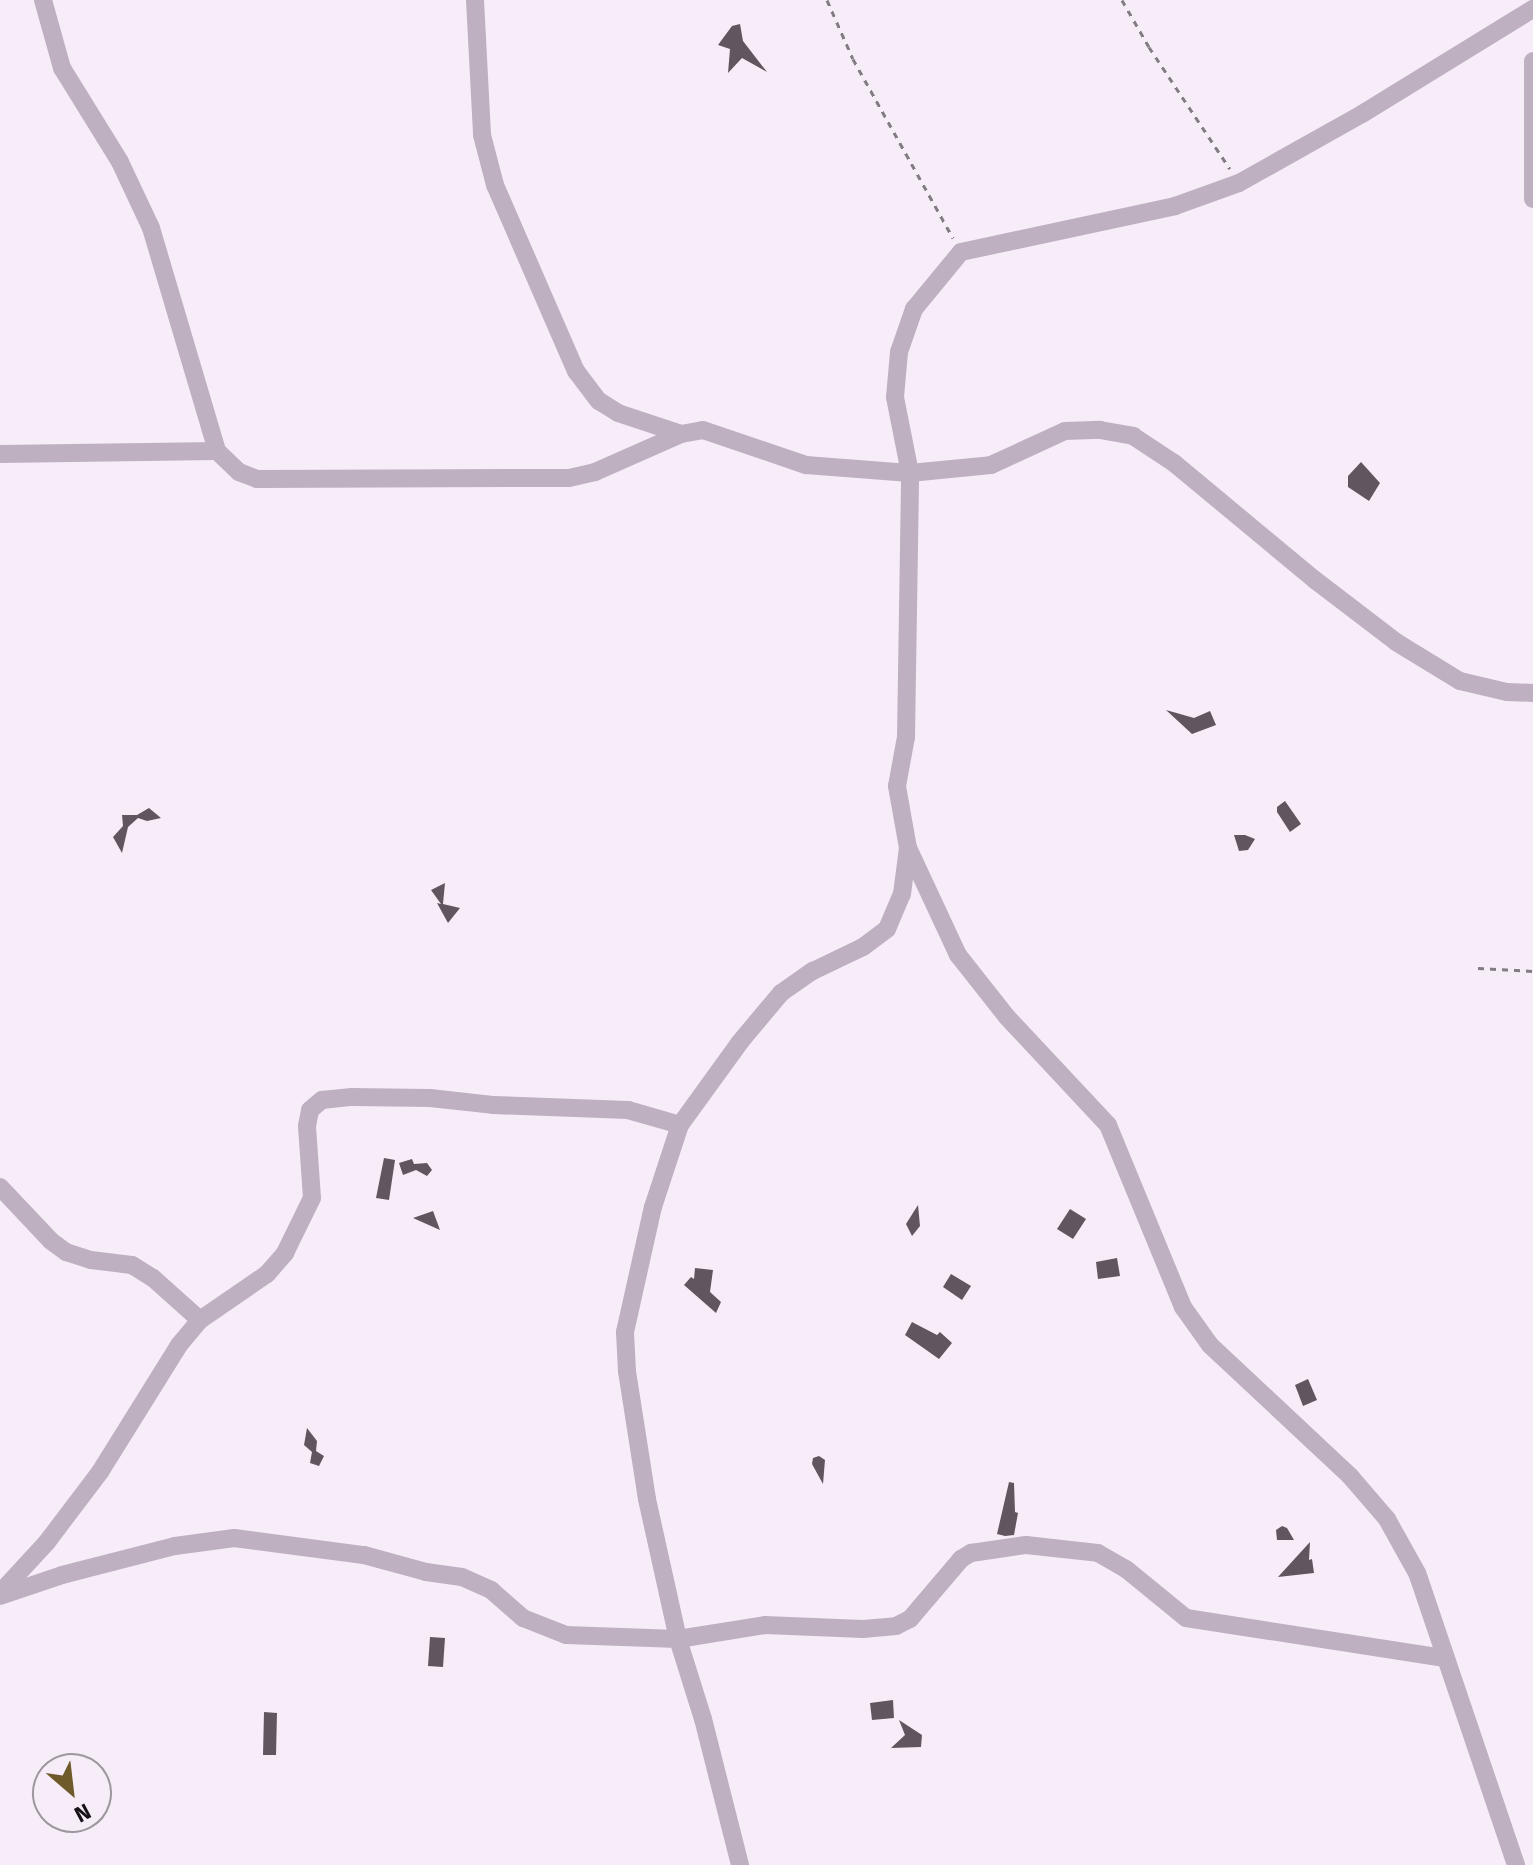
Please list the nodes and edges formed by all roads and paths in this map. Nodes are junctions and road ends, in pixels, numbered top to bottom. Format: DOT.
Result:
graph roads {
  1 [pos="43,0"];
  2 [pos="475,0"];
  3 [pos="827,0"];
  4 [pos="1122,0"];
  5 [pos="1533,9"];
  6 [pos="1533,61"];
  7 [pos="1239,183"];
  8 [pos="1533,199"];
  9 [pos="961,252"];
  10 [pos="681,434"];
  11 [pos="217,451"];
  12 [pos="0,454"];
  13 [pos="910,473"];
  14 [pos="1533,693"];
  15 [pos="908,848"];
  16 [pos="1478,968"];
  17 [pos="1533,971"];
  18 [pos="680,1125"];
  19 [pos="0,1187"];
  20 [pos="200,1320"];
  21 [pos="0,1595"];
  22 [pos="678,1639"];
  23 [pos="1445,1658"];
  24 [pos="740,1865"];
  25 [pos="1516,1865"];
  1 -- 11 [label="street"];
  2 -- 10 [label="street"];
  3 -- 9 [label="path"];
  4 -- 7 [label="path"];
  5 -- 7 [label="street"];
  6 -- 8 [label="street"];
  7 -- 9 [label="street"];
  9 -- 13 [label="street"];
  10 -- 11 [label="street"];
  10 -- 13 [label="street"];
  11 -- 12 [label="street"];
  13 -- 14 [label="street"];
  13 -- 15 [label="street"];
  15 -- 18 [label="street"];
  15 -- 23 [label="street"];
  16 -- 17 [label="path"];
  18 -- 20 [label="street"];
  18 -- 22 [label="street"];
  19 -- 20 [label="street"];
  20 -- 21 [label="street"];
  21 -- 22 [label="street"];
  22 -- 23 [label="street"];
  22 -- 24 [label="street"];
  23 -- 25 [label="street"];
}
